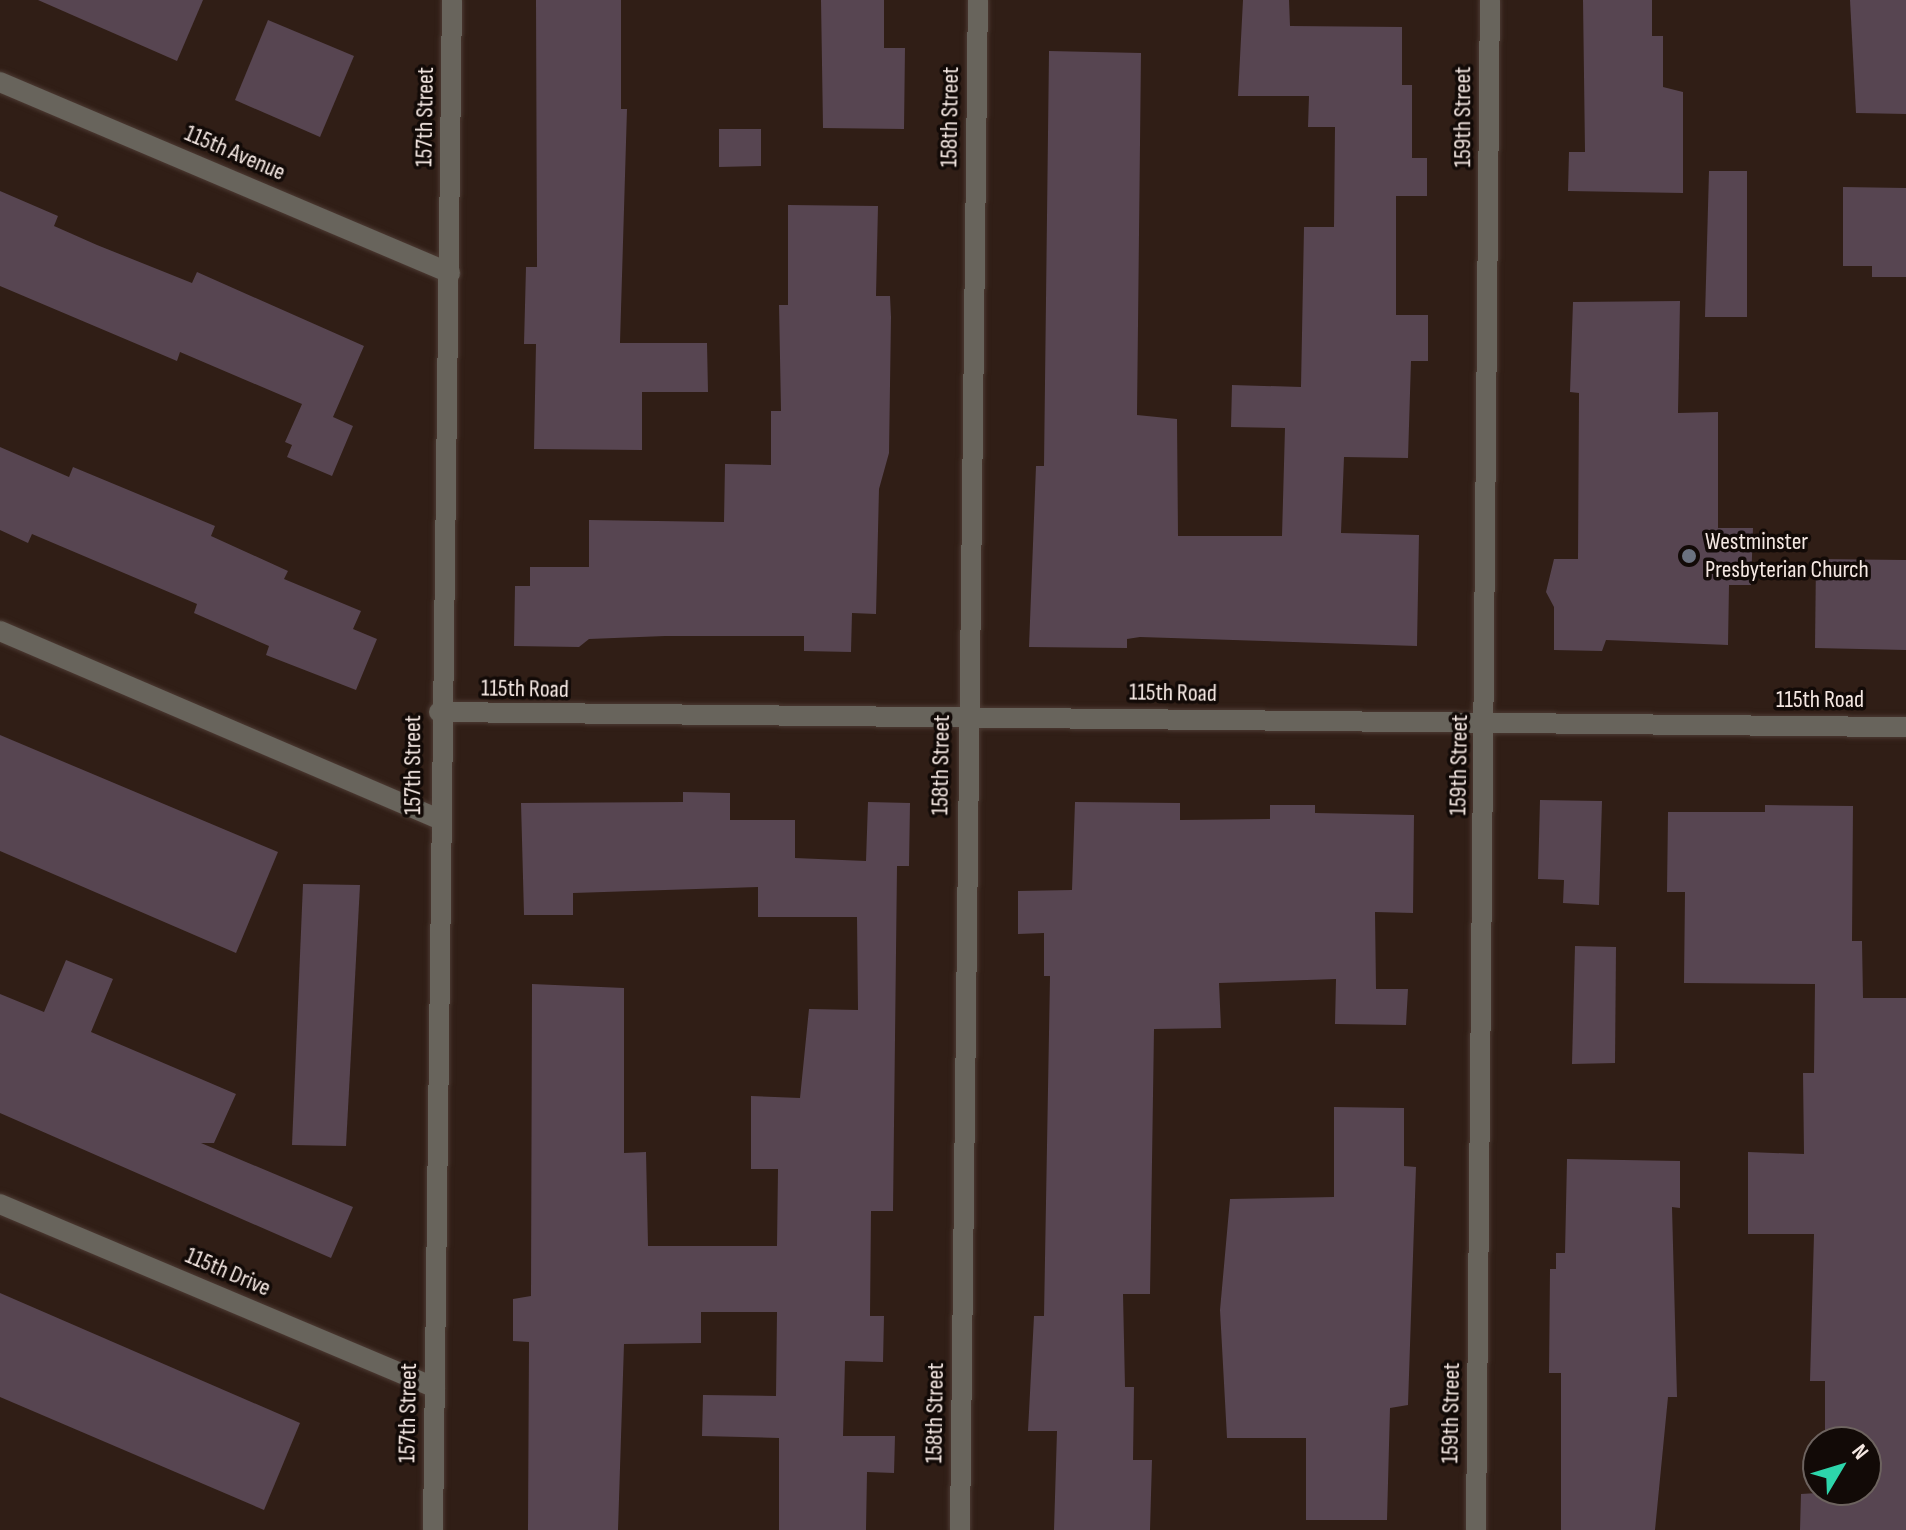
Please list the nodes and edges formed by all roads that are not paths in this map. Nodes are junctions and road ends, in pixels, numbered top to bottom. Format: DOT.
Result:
graph roads {
  1 [pos="452,0"];
  2 [pos="978,0"];
  3 [pos="1490,0"];
  4 [pos="0,82"];
  5 [pos="450,273"];
  6 [pos="0,631"];
  7 [pos="439,712"];
  8 [pos="967,716"];
  9 [pos="1486,723"];
  10 [pos="1906,727"];
  11 [pos="440,820"];
  12 [pos="0,1204"];
  13 [pos="435,1388"];
  14 [pos="433,1530"];
  15 [pos="960,1530"];
  16 [pos="1476,1530"];
  1 -- 5 [label="street, 157th Street"];
  2 -- 8 [label="street, 158th Street"];
  3 -- 9 [label="street, 159th Street"];
  4 -- 5 [label="street, 115th Avenue"];
  5 -- 7 [label="street, 157th Street"];
  6 -- 11 [label="street"];
  7 -- 8 [label="street, 115th Road"];
  7 -- 11 [label="street, 157th Street"];
  8 -- 9 [label="street, 115th Road"];
  8 -- 15 [label="street, 158th Street"];
  9 -- 10 [label="street, 115th Road"];
  9 -- 16 [label="street, 159th Street"];
  11 -- 13 [label="street, 157th Street"];
  12 -- 13 [label="street, 115th Drive"];
  13 -- 14 [label="street, 157th Street"];
}
